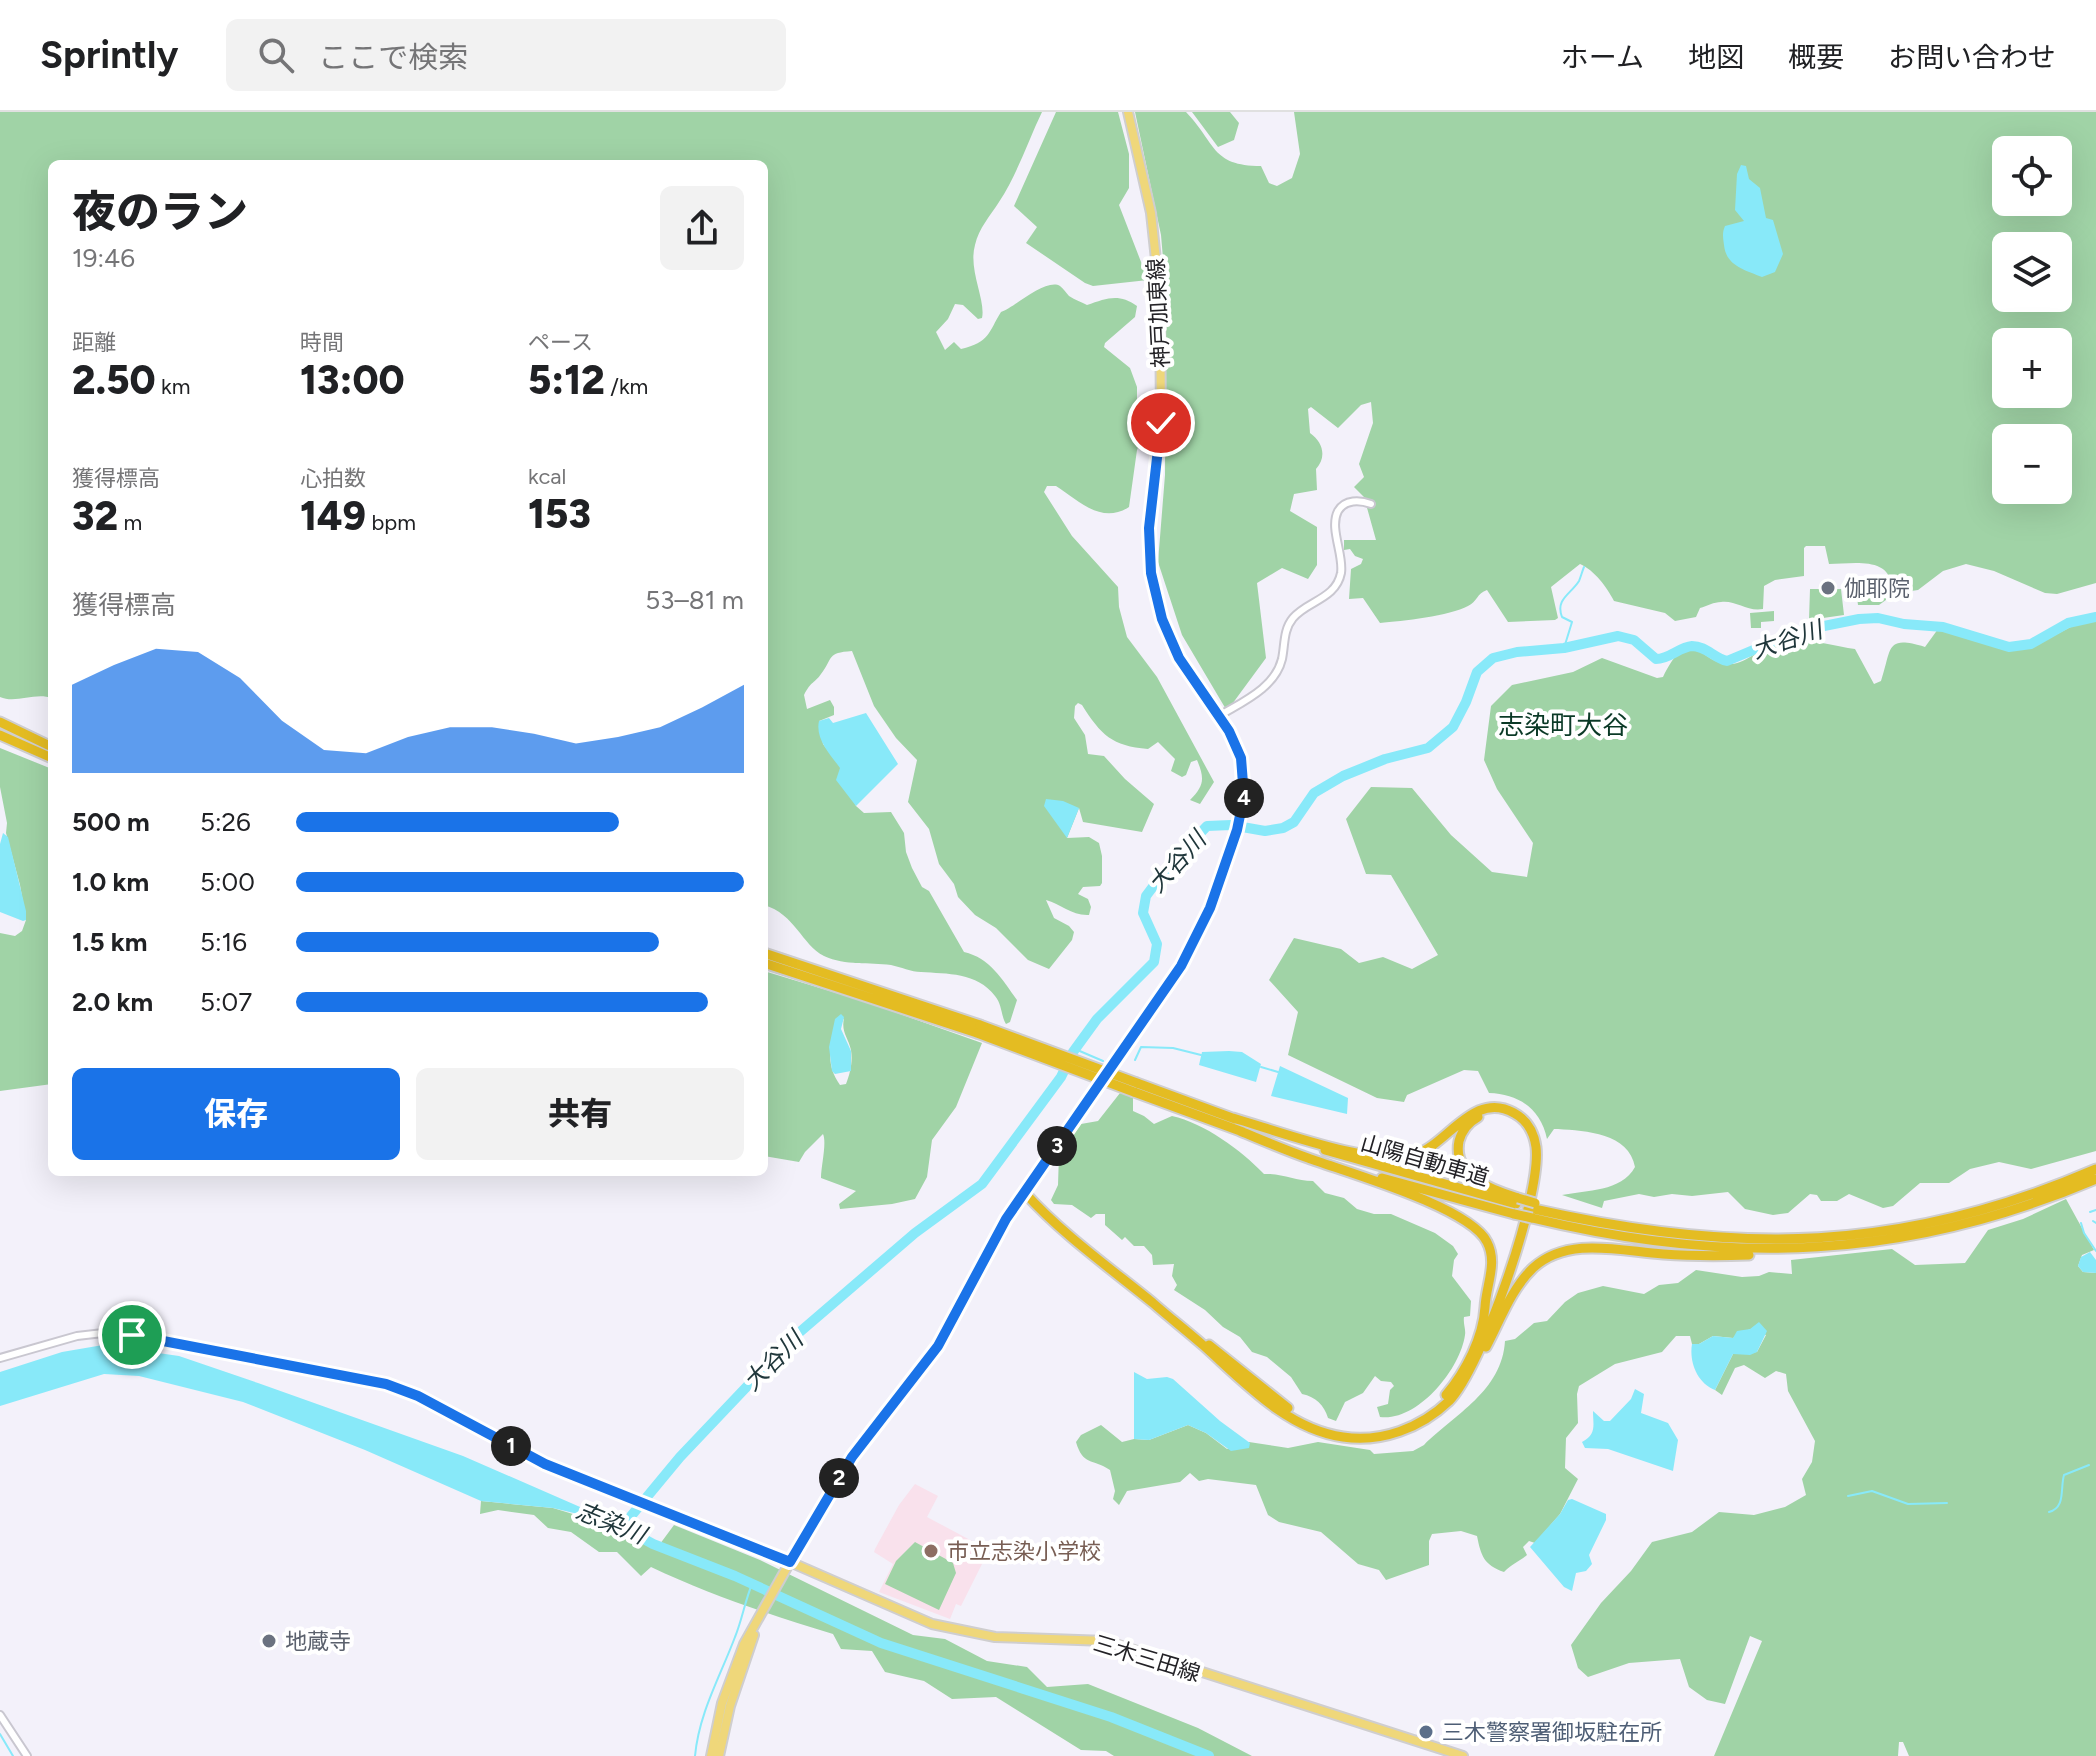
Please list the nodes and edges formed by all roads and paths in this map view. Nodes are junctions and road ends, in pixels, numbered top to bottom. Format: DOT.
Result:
graph roads {
  1 [pos="1128,112"];
  2 [pos="1371,504"];
  3 [pos="1219,716"];
  4 [pos="0,722"];
  5 [pos="0,735"];
  6 [pos="48,745"];
  7 [pos="48,756"];
  8 [pos="768,954"];
  9 [pos="768,964"];
  10 [pos="979,1029"];
  11 [pos="1136,1087"];
  12 [pos="1233,1118"];
  13 [pos="1240,1131"];
  14 [pos="2096,1169"];
  15 [pos="2096,1179"];
  16 [pos="1025,1193"];
  17 [pos="1516,1205"];
  18 [pos="1534,1210"];
  19 [pos="1863,1244"];
  20 [pos="1485,1315"];
  21 [pos="0,1358"];
  22 [pos="1474,1364"];
  23 [pos="788,1566"];
  24 [pos="765,1608"];
  25 [pos="0,1715"];
  26 [pos="27,1756"];
  27 [pos="711,1756"];
  28 [pos="719,1756"];
  29 [pos="1463,1756"];
  1 -- 3 [label="main road, 神戸加東線"];
  2 -- 3 [label="street"];
  3 -- 16 [label="main road, 神戸加東線"];
  4 -- 6 [label="highway"];
  5 -- 7 [label="highway"];
  8 -- 10 [label="highway, 山陽自動車道"];
  9 -- 10 [label="highway, 山陽自動車道"];
  10 -- 11 [label="highway, 山陽自動車道, bridge"];
  11 -- 12 [label="highway, 山陽自動車道"];
  11 -- 13 [label="highway, 山陽自動車道"];
  12 -- 17 [label="highway, 山陽自動車道"];
  12 -- 22 [label="highway"];
  13 -- 17 [label="highway, 山陽自動車道"];
  13 -- 20 [label="highway"];
  14 -- 18 [label="highway, 山陽自動車道"];
  15 -- 19 [label="highway, 山陽自動車道"];
  16 -- 20 [label="highway"];
  16 -- 22 [label="highway"];
  16 -- 23 [label="main road, 神戸加東線"];
  17 -- 18 [label="highway, 山陽自動車道, bridge"];
  17 -- 18 [label="highway, bridge"];
  17 -- 20 [label="highway"];
  18 -- 19 [label="highway, 山陽自動車道"];
  19 -- 22 [label="highway"];
  21 -- 23 [label="street"];
  23 -- 24 [label="main road"];
  23 -- 29 [label="main road, 三木三田線"];
  24 -- 27 [label="main road"];
  24 -- 28 [label="main road"];
  25 -- 26 [label="street"];
}
